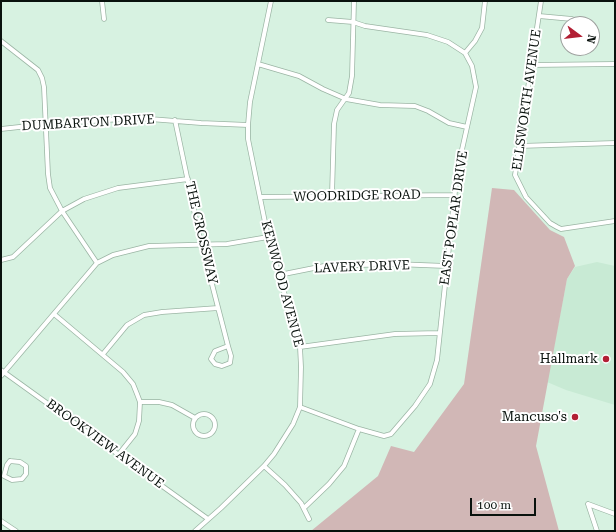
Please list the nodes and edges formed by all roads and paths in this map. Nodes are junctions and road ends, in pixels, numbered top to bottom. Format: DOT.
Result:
graph roads {
  1 [pos="102,1"];
  2 [pos="271,1"];
  3 [pos="354,1"];
  4 [pos="485,1"];
  5 [pos="541,1"];
  6 [pos="538,16"];
  7 [pos="560,18"];
  8 [pos="104,19"];
  9 [pos="328,20"];
  10 [pos="353,22"];
  11 [pos="1,41"];
  12 [pos="465,53"];
  13 [pos="258,64"];
  14 [pos="615,64"];
  15 [pos="532,65"];
  16 [pos="346,99"];
  17 [pos="175,120"];
  18 [pos="47,124"];
  19 [pos="248,125"];
  20 [pos="467,127"];
  21 [pos="1,129"];
  22 [pos="615,143"];
  23 [pos="519,146"];
  24 [pos="188,179"];
  25 [pos="332,195"];
  26 [pos="454,195"];
  27 [pos="261,197"];
  28 [pos="62,211"];
  29 [pos="615,221"];
  30 [pos="268,237"];
  31 [pos="202,244"];
  32 [pos="1,260"];
  33 [pos="97,262"];
  34 [pos="446,266"];
  35 [pos="280,275"];
  36 [pos="218,308"];
  37 [pos="54,314"];
  38 [pos="439,333"];
  39 [pos="228,346"];
  40 [pos="300,347"];
  41 [pos="103,354"];
  42 [pos="3,371"];
  43 [pos="1,376"];
  44 [pos="140,402"];
  45 [pos="300,407"];
  46 [pos="195,418"];
  47 [pos="359,429"];
  48 [pos="119,454"];
  49 [pos="264,466"];
  50 [pos="3,477"];
  51 [pos="304,508"];
  52 [pos="615,514"];
  53 [pos="208,519"];
  54 [pos="310,519"];
  55 [pos="1,521"];
  56 [pos="200,529"];
  57 [pos="16,531"];
  58 [pos="194,531"];
  59 [pos="596,531"];
  1 -- 8 [label="street"];
  2 -- 13 [label="street, KENWOOD AVENUE"];
  3 -- 10 [label="street"];
  4 -- 12 [label="street"];
  5 -- 6 [label="street, ELLSWORTH AVENUE"];
  6 -- 7 [label="street"];
  6 -- 15 [label="street, ELLSWORTH AVENUE"];
  9 -- 10 [label="street"];
  10 -- 12 [label="street"];
  10 -- 16 [label="street"];
  11 -- 18 [label="street"];
  12 -- 20 [label="street, EAST POPLAR DRIVE"];
  13 -- 16 [label="street"];
  13 -- 19 [label="street, KENWOOD AVENUE"];
  14 -- 15 [label="street"];
  15 -- 23 [label="street, ELLSWORTH AVENUE"];
  16 -- 20 [label="street"];
  16 -- 25 [label="street"];
  17 -- 18 [label="street, DUMBARTON DRIVE"];
  17 -- 19 [label="street, DUMBARTON DRIVE"];
  17 -- 24 [label="street, THE CROSSWAY"];
  18 -- 21 [label="street, DUMBARTON DRIVE"];
  18 -- 28 [label="street"];
  19 -- 27 [label="street, KENWOOD AVENUE"];
  20 -- 26 [label="street, EAST POPLAR DRIVE"];
  22 -- 23 [label="street"];
  23 -- 29 [label="street, ELLSWORTH AVENUE"];
  24 -- 28 [label="street"];
  24 -- 31 [label="street, THE CROSSWAY"];
  25 -- 26 [label="street, WOODRIDGE ROAD"];
  25 -- 27 [label="street, WOODRIDGE ROAD"];
  26 -- 34 [label="street, EAST POPLAR DRIVE"];
  27 -- 30 [label="street, KENWOOD AVENUE"];
  28 -- 32 [label="street"];
  28 -- 33 [label="street"];
  30 -- 31 [label="street"];
  30 -- 35 [label="street, KENWOOD AVENUE"];
  31 -- 33 [label="street"];
  31 -- 36 [label="street, THE CROSSWAY"];
  33 -- 37 [label="street"];
  34 -- 35 [label="street, LAVERY DRIVE"];
  34 -- 38 [label="street, EAST POPLAR DRIVE"];
  35 -- 40 [label="street, KENWOOD AVENUE"];
  36 -- 39 [label="street, THE CROSSWAY"];
  36 -- 41 [label="street"];
  37 -- 41 [label="street"];
  37 -- 42 [label="street"];
  38 -- 40 [label="street"];
  38 -- 47 [label="street, EAST POPLAR DRIVE"];
  39 -- 39 [label="street, THE CROSSWAY"];
  40 -- 45 [label="street, KENWOOD AVENUE"];
  41 -- 44 [label="street"];
  42 -- 43 [label="street"];
  42 -- 48 [label="street, BROOKVIEW AVENUE"];
  44 -- 46 [label="street"];
  44 -- 48 [label="street"];
  45 -- 47 [label="street"];
  45 -- 49 [label="street, KENWOOD AVENUE"];
  46 -- 46 [label="street"];
  47 -- 51 [label="street"];
  48 -- 53 [label="street, BROOKVIEW AVENUE"];
  49 -- 51 [label="street"];
  49 -- 53 [label="street, KENWOOD AVENUE"];
  50 -- 50 [label="street"];
  51 -- 54 [label="street"];
  52 -- 59 [label="street"];
  53 -- 56 [label="street, KENWOOD AVENUE"];
  55 -- 57 [label="street"];
  56 -- 58 [label="street, KENWOOD AVENUE"];
}
